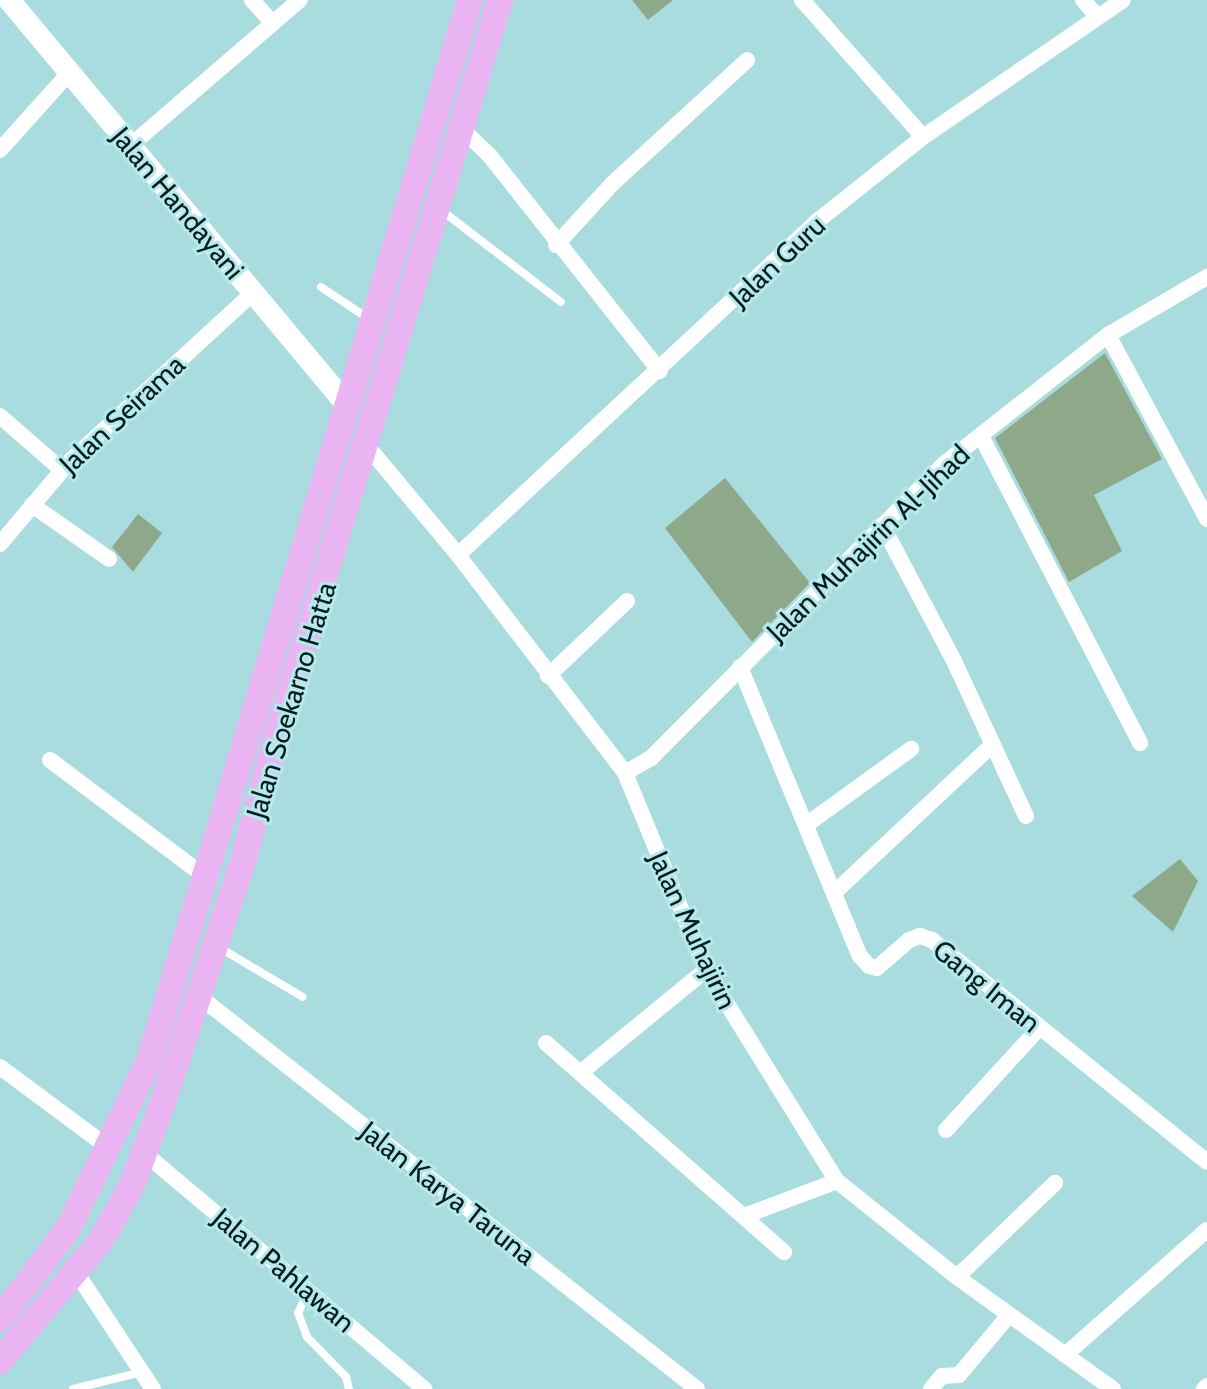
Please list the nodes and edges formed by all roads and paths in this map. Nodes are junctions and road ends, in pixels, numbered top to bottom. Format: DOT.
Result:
graph roads {
  1 [pos="9,0"];
  2 [pos="252,0"];
  3 [pos="300,0"];
  4 [pos="470,0"];
  5 [pos="500,0"];
  6 [pos="802,0"];
  7 [pos="1083,0"];
  8 [pos="1123,0"];
  9 [pos="1097,16"];
  10 [pos="273,23"];
  11 [pos="747,60"];
  12 [pos="69,73"];
  13 [pos="462,129"];
  14 [pos="923,137"];
  15 [pos="130,146"];
  16 [pos="0,150"];
  17 [pos="437,208"];
  18 [pos="556,245"];
  19 [pos="1207,277"];
  20 [pos="321,287"];
  21 [pos="253,293"];
  22 [pos="561,302"];
  23 [pos="373,321"];
  24 [pos="1108,335"];
  25 [pos="660,371"];
  26 [pos="347,405"];
  27 [pos="0,416"];
  28 [pos="981,436"];
  29 [pos="367,446"];
  30 [pos="62,470"];
  31 [pos="32,505"];
  32 [pos="1207,519"];
  33 [pos="882,525"];
  34 [pos="0,544"];
  35 [pos="458,555"];
  36 [pos="109,559"];
  37 [pos="627,601"];
  38 [pos="740,667"];
  39 [pos="548,676"];
  40 [pos="1140,743"];
  41 [pos="993,744"];
  42 [pos="911,749"];
  43 [pos="50,760"];
  44 [pos="625,773"];
  45 [pos="1026,816"];
  46 [pos="806,825"];
  47 [pos="215,848"];
  48 [pos="244,858"];
  49 [pos="206,877"];
  50 [pos="835,892"];
  51 [pos="216,946"];
  52 [pos="706,970"];
  53 [pos="200,997"];
  54 [pos="303,997"];
  55 [pos="1039,1028"];
  56 [pos="546,1043"];
  57 [pos="0,1067"];
  58 [pos="580,1073"];
  59 [pos="946,1130"];
  60 [pos="109,1148"];
  61 [pos="143,1152"];
  62 [pos="1207,1162"];
  63 [pos="837,1181"];
  64 [pos="1055,1183"];
  65 [pos="744,1216"];
  66 [pos="1207,1230"];
  67 [pos="784,1252"];
  68 [pos="76,1272"];
  69 [pos="957,1277"];
  70 [pos="309,1289"];
  71 [pos="1009,1315"];
  72 [pos="0,1319"];
  73 [pos="1065,1355"];
  74 [pos="0,1361"];
  75 [pos="145,1371"];
  76 [pos="962,1382"];
  77 [pos="73,1389"];
  78 [pos="153,1389"];
  79 [pos="349,1389"];
  80 [pos="424,1389"];
  81 [pos="697,1389"];
  82 [pos="931,1389"];
  83 [pos="1113,1389"];
  1 -- 12 [label="street, Jalan Handayani"];
  2 -- 10 [label="street"];
  3 -- 10 [label="street"];
  4 -- 23 [label="main road, Jalan Soekarno Hatta"];
  5 -- 13 [label="main road, Jalan Soekarno Hatta"];
  6 -- 14 [label="street"];
  7 -- 9 [label="street"];
  8 -- 9 [label="street, Jalan Guru"];
  9 -- 14 [label="street, Jalan Guru"];
  10 -- 15 [label="street"];
  11 -- 18 [label="street"];
  12 -- 15 [label="street, Jalan Handayani"];
  12 -- 16 [label="street"];
  13 -- 17 [label="main road, Jalan Soekarno Hatta"];
  13 -- 18 [label="street"];
  14 -- 25 [label="street, Jalan Guru"];
  15 -- 21 [label="street, Jalan Handayani"];
  17 -- 22 [label="lane"];
  17 -- 29 [label="main road, Jalan Soekarno Hatta"];
  18 -- 25 [label="street"];
  19 -- 24 [label="street, Jalan Muhajirin Al-Jihad"];
  20 -- 23 [label="lane"];
  21 -- 26 [label="street, Jalan Handayani"];
  21 -- 30 [label="street, Jalan Seirama"];
  23 -- 26 [label="main road, Jalan Soekarno Hatta"];
  24 -- 28 [label="street, Jalan Muhajirin Al-Jihad"];
  24 -- 32 [label="street"];
  25 -- 35 [label="street, Jalan Guru"];
  26 -- 47 [label="main road, Jalan Soekarno Hatta"];
  27 -- 30 [label="street"];
  28 -- 33 [label="street, Jalan Muhajirin Al-Jihad"];
  28 -- 40 [label="street"];
  29 -- 35 [label="street, Jalan Muhajirin"];
  29 -- 48 [label="main road, Jalan Soekarno Hatta"];
  30 -- 31 [label="street, Jalan Seirama"];
  31 -- 34 [label="street, Jalan Seirama"];
  31 -- 36 [label="street"];
  33 -- 38 [label="street, Jalan Muhajirin Al-Jihad"];
  33 -- 41 [label="street"];
  35 -- 39 [label="street, Jalan Muhajirin"];
  37 -- 39 [label="street"];
  38 -- 44 [label="street, Jalan Muhajirin Al-Jihad"];
  38 -- 46 [label="street, Gang Iman"];
  39 -- 44 [label="street, Jalan Muhajirin"];
  41 -- 45 [label="street"];
  41 -- 50 [label="street"];
  42 -- 46 [label="street"];
  43 -- 49 [label="street"];
  44 -- 52 [label="street, Jalan Muhajirin"];
  46 -- 50 [label="street, Gang Iman"];
  47 -- 48 [label="main road"];
  47 -- 49 [label="main road, Jalan Soekarno Hatta"];
  48 -- 51 [label="main road, Jalan Soekarno Hatta"];
  49 -- 60 [label="main road, Jalan Soekarno Hatta"];
  50 -- 55 [label="street, Gang Iman"];
  51 -- 53 [label="main road, Jalan Soekarno Hatta"];
  51 -- 54 [label="lane"];
  52 -- 58 [label="street"];
  52 -- 63 [label="street, Jalan Muhajirin"];
  53 -- 61 [label="main road, Jalan Soekarno Hatta"];
  53 -- 81 [label="street, Jalan Karya Taruna"];
  55 -- 59 [label="street"];
  55 -- 62 [label="street, Gang Iman"];
  56 -- 58 [label="street"];
  57 -- 60 [label="street"];
  58 -- 65 [label="street"];
  60 -- 72 [label="main road, Jalan Soekarno Hatta"];
  61 -- 68 [label="main road, Jalan Soekarno Hatta"];
  61 -- 70 [label="street, Jalan Pahlawan"];
  63 -- 65 [label="street"];
  63 -- 69 [label="street, Jalan Muhajirin"];
  64 -- 69 [label="street"];
  65 -- 67 [label="street"];
  66 -- 73 [label="street"];
  68 -- 74 [label="main road, Jalan Soekarno Hatta"];
  68 -- 75 [label="street"];
  69 -- 71 [label="street, Jalan Muhajirin"];
  70 -- 79 [label="lane"];
  70 -- 80 [label="street, Jalan Pahlawan"];
  71 -- 73 [label="street, Jalan Muhajirin"];
  71 -- 76 [label="street"];
  73 -- 83 [label="street, Jalan Muhajirin"];
  75 -- 77 [label="lane"];
  75 -- 78 [label="street"];
  76 -- 82 [label="street"];
}
